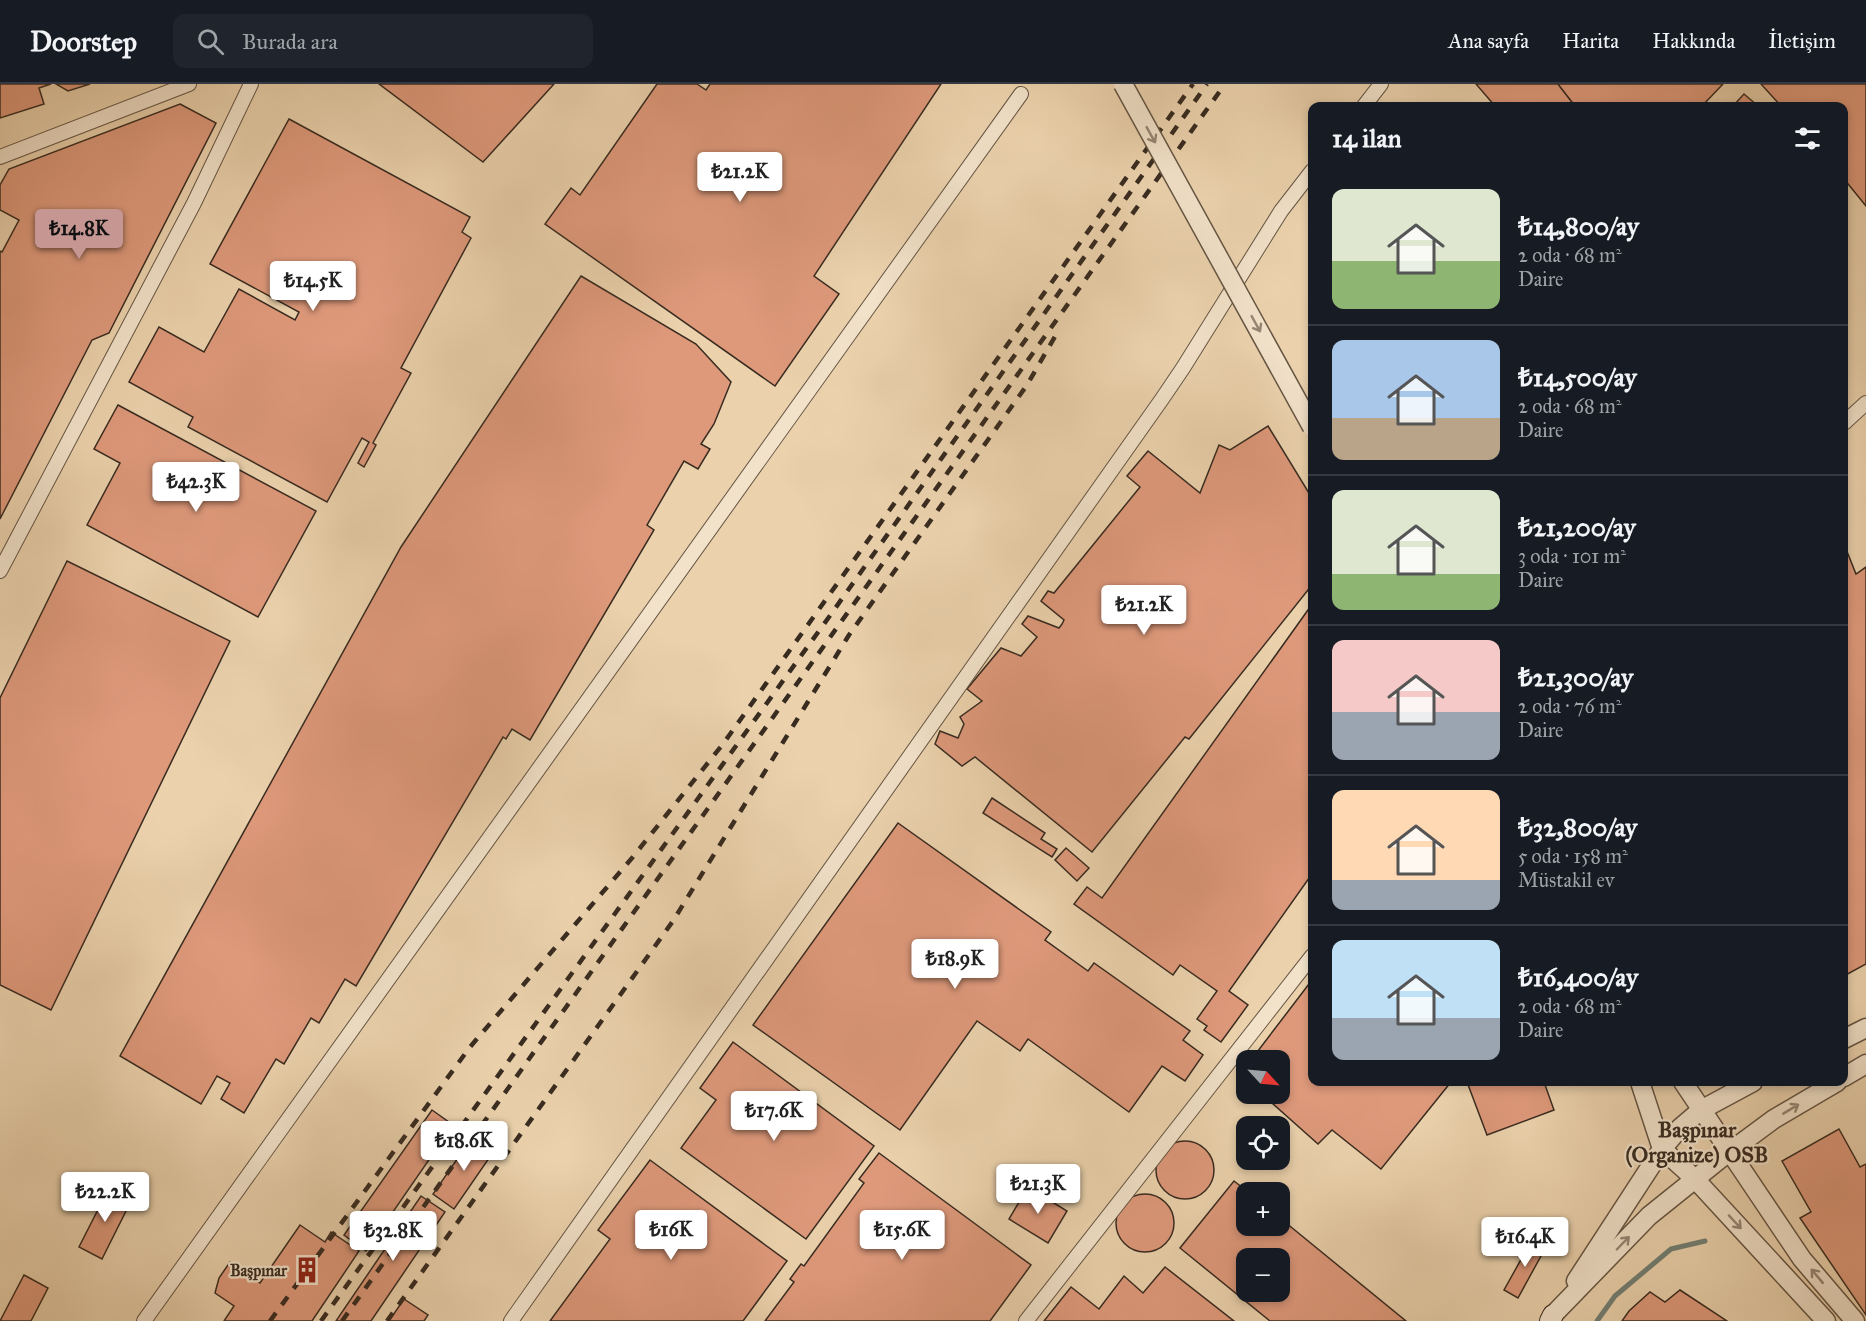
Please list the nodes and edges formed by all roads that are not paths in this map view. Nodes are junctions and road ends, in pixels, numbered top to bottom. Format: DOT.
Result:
graph roads {
  1 [pos="189,84"];
  2 [pos="251,84"];
  3 [pos="1123,84"];
  4 [pos="1381,84"];
  5 [pos="1021,94"];
  6 [pos="1367,102"];
  7 [pos="0,157"];
  8 [pos="1308,176"];
  9 [pos="1866,403"];
  10 [pos="1848,419"];
  11 [pos="1308,420"];
  12 [pos="0,571"];
  13 [pos="1308,961"];
  14 [pos="1866,1028"];
  15 [pos="1848,1037"];
  16 [pos="1866,1064"];
  17 [pos="1848,1075"];
  18 [pos="1641,1086"];
  19 [pos="1686,1086"];
  20 [pos="1746,1086"];
  21 [pos="1830,1086"];
  22 [pos="1701,1110"];
  23 [pos="1662,1149"];
  24 [pos="1730,1152"];
  25 [pos="1695,1179"];
  26 [pos="1552,1318"];
  27 [pos="144,1321"];
  28 [pos="511,1321"];
  29 [pos="1026,1321"];
  30 [pos="1826,1321"];
  31 [pos="1855,1321"];
  1 -- 7 [label="street"];
  2 -- 12 [label="street"];
  3 -- 11 [label="street, one-way, bridge"];
  4 -- 6 [label="street"];
  5 -- 27 [label="street"];
  8 -- 28 [label="street"];
  9 -- 10 [label="street"];
  13 -- 29 [label="street"];
  14 -- 15 [label="street"];
  16 -- 17 [label="street"];
  18 -- 23 [label="street"];
  19 -- 22 [label="street"];
  20 -- 22 [label="street"];
  24 -- 21 [label="street, one-way"];
  22 -- 23 [label="street"];
  22 -- 24 [label="street"];
  23 -- 25 [label="street"];
  23 -- 26 [label="street"];
  24 -- 25 [label="street"];
  31 -- 24 [label="street, one-way"];
  26 -- 25 [label="street, one-way"];
  25 -- 30 [label="street, one-way"];
}
